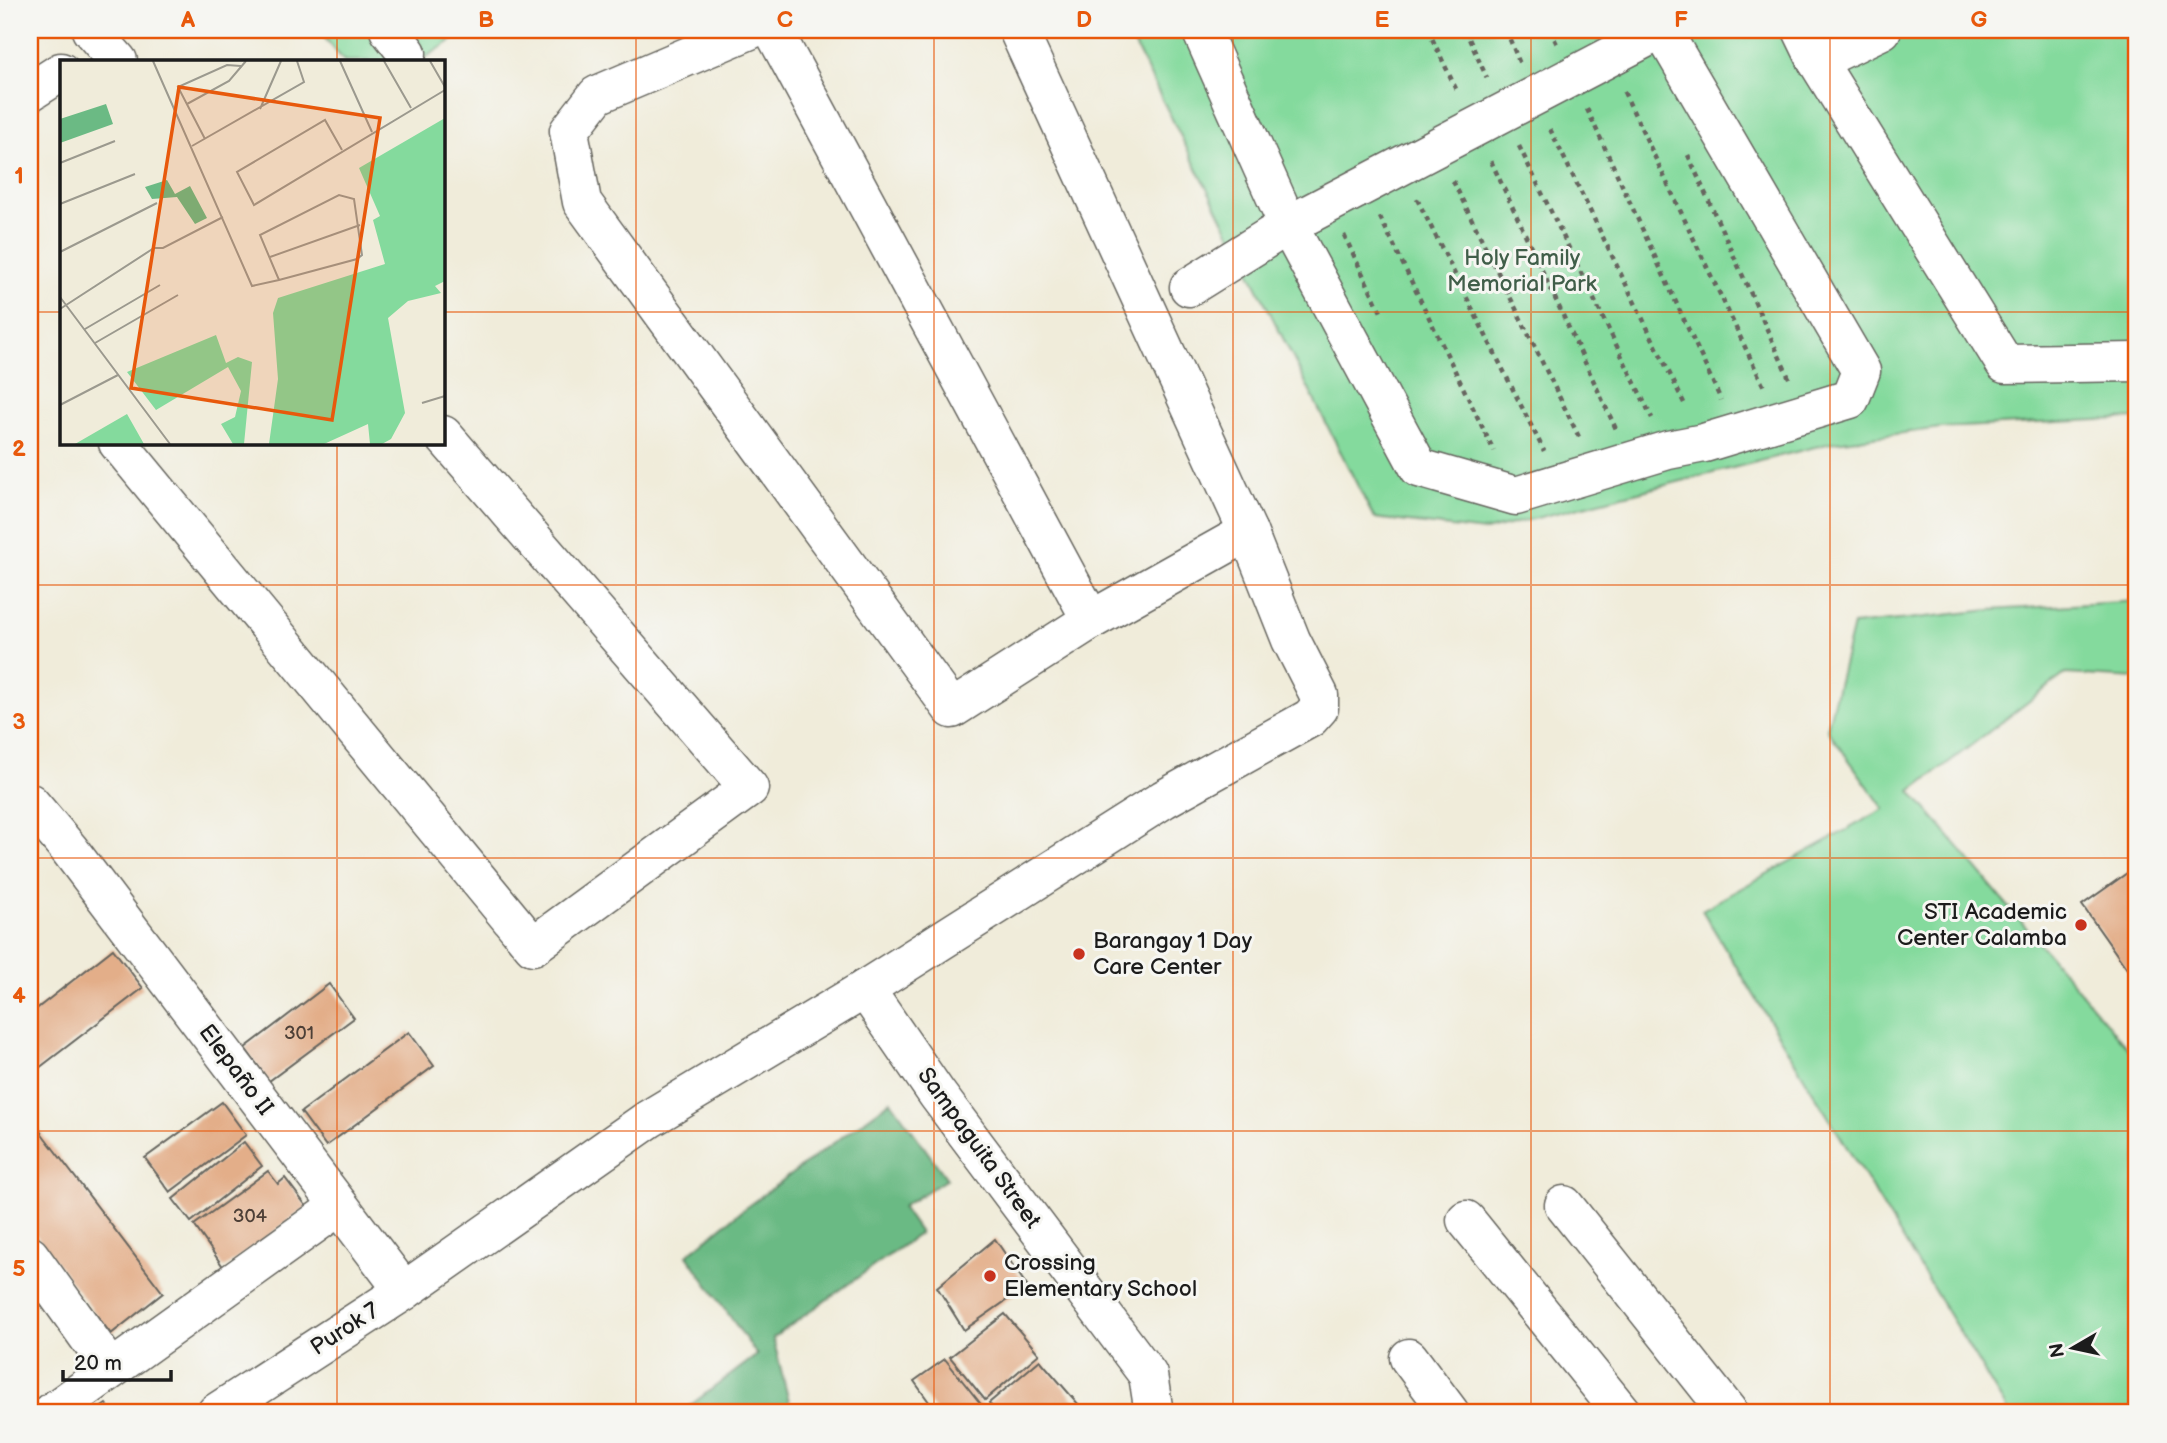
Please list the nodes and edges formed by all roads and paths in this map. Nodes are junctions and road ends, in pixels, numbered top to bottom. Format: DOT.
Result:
graph roads {
  1 [pos="750,30"];
  2 [pos="773,30"];
  3 [pos="1018,30"];
  4 [pos="1201,30"];
  5 [pos="1428,30"];
  6 [pos="1465,30"];
  7 [pos="1506,30"];
  8 [pos="1550,30"];
  9 [pos="1661,30"];
  10 [pos="1882,30"];
  11 [pos="1810,45"];
  12 [pos="1608,58"];
  13 [pos="60,73"];
  14 [pos="1572,77"];
  15 [pos="30,92"];
  16 [pos="1504,112"];
  17 [pos="1436,147"];
  18 [pos="1687,153"];
  19 [pos="1401,166"];
  20 [pos="1364,185"];
  21 [pos="1288,225"];
  22 [pos="1189,286"];
  23 [pos="2137,362"];
  24 [pos="1792,416"];
  25 [pos="444,436"];
  26 [pos="1703,442"];
  27 [pos="119,444"];
  28 [pos="1614,467"];
  29 [pos="1560,483"];
  30 [pos="1516,496"];
  31 [pos="1248,532"];
  32 [pos="1091,620"];
  33 [pos="30,803"];
  34 [pos="30,845"];
  35 [pos="69,849"];
  36 [pos="865,989"];
  37 [pos="1564,1205"];
  38 [pos="338,1207"];
  39 [pos="1466,1220"];
  40 [pos="30,1256"];
  41 [pos="404,1290"];
  42 [pos="1409,1358"];
  43 [pos="111,1369"];
  44 [pos="51,1413"];
  45 [pos="216,1413"];
  46 [pos="1154,1413"];
  47 [pos="1450,1413"];
  48 [pos="1622,1413"];
  49 [pos="1729,1413"];
  1 -- 32 [label="street"];
  2 -- 32 [label="street"];
  3 -- 31 [label="street"];
  4 -- 21 [label="street"];
  5 -- 16 [label="path"];
  6 -- 16 [label="path"];
  7 -- 16 [label="path"];
  8 -- 14 [label="path"];
  9 -- 12 [label="street"];
  9 -- 24 [label="street"];
  10 -- 11 [label="street"];
  11 -- 23 [label="street"];
  12 -- 14 [label="street"];
  12 -- 24 [label="path"];
  13 -- 15 [label="street"];
  14 -- 16 [label="street"];
  14 -- 26 [label="path"];
  16 -- 17 [label="street"];
  16 -- 26 [label="path"];
  16 -- 26 [label="path"];
  16 -- 28 [label="path"];
  17 -- 19 [label="street"];
  17 -- 28 [label="path"];
  18 -- 24 [label="path"];
  19 -- 20 [label="street"];
  19 -- 29 [label="path"];
  20 -- 21 [label="street"];
  20 -- 30 [label="path"];
  21 -- 22 [label="street"];
  21 -- 30 [label="street"];
  24 -- 26 [label="street"];
  25 -- 27 [label="street"];
  26 -- 28 [label="street"];
  28 -- 29 [label="street"];
  29 -- 30 [label="street"];
  31 -- 32 [label="street"];
  31 -- 36 [label="street, Purok 7"];
  33 -- 35 [label="street, Elepaño II"];
  34 -- 35 [label="street"];
  35 -- 38 [label="street, Elepaño II"];
  36 -- 41 [label="street, Purok 7"];
  36 -- 46 [label="street, Sampaguita Street"];
  37 -- 49 [label="street"];
  38 -- 41 [label="street, Elepaño II"];
  38 -- 43 [label="street"];
  39 -- 48 [label="street"];
  40 -- 43 [label="street"];
  41 -- 45 [label="street, Purok 7"];
  42 -- 47 [label="street"];
  43 -- 44 [label="street"];
}
